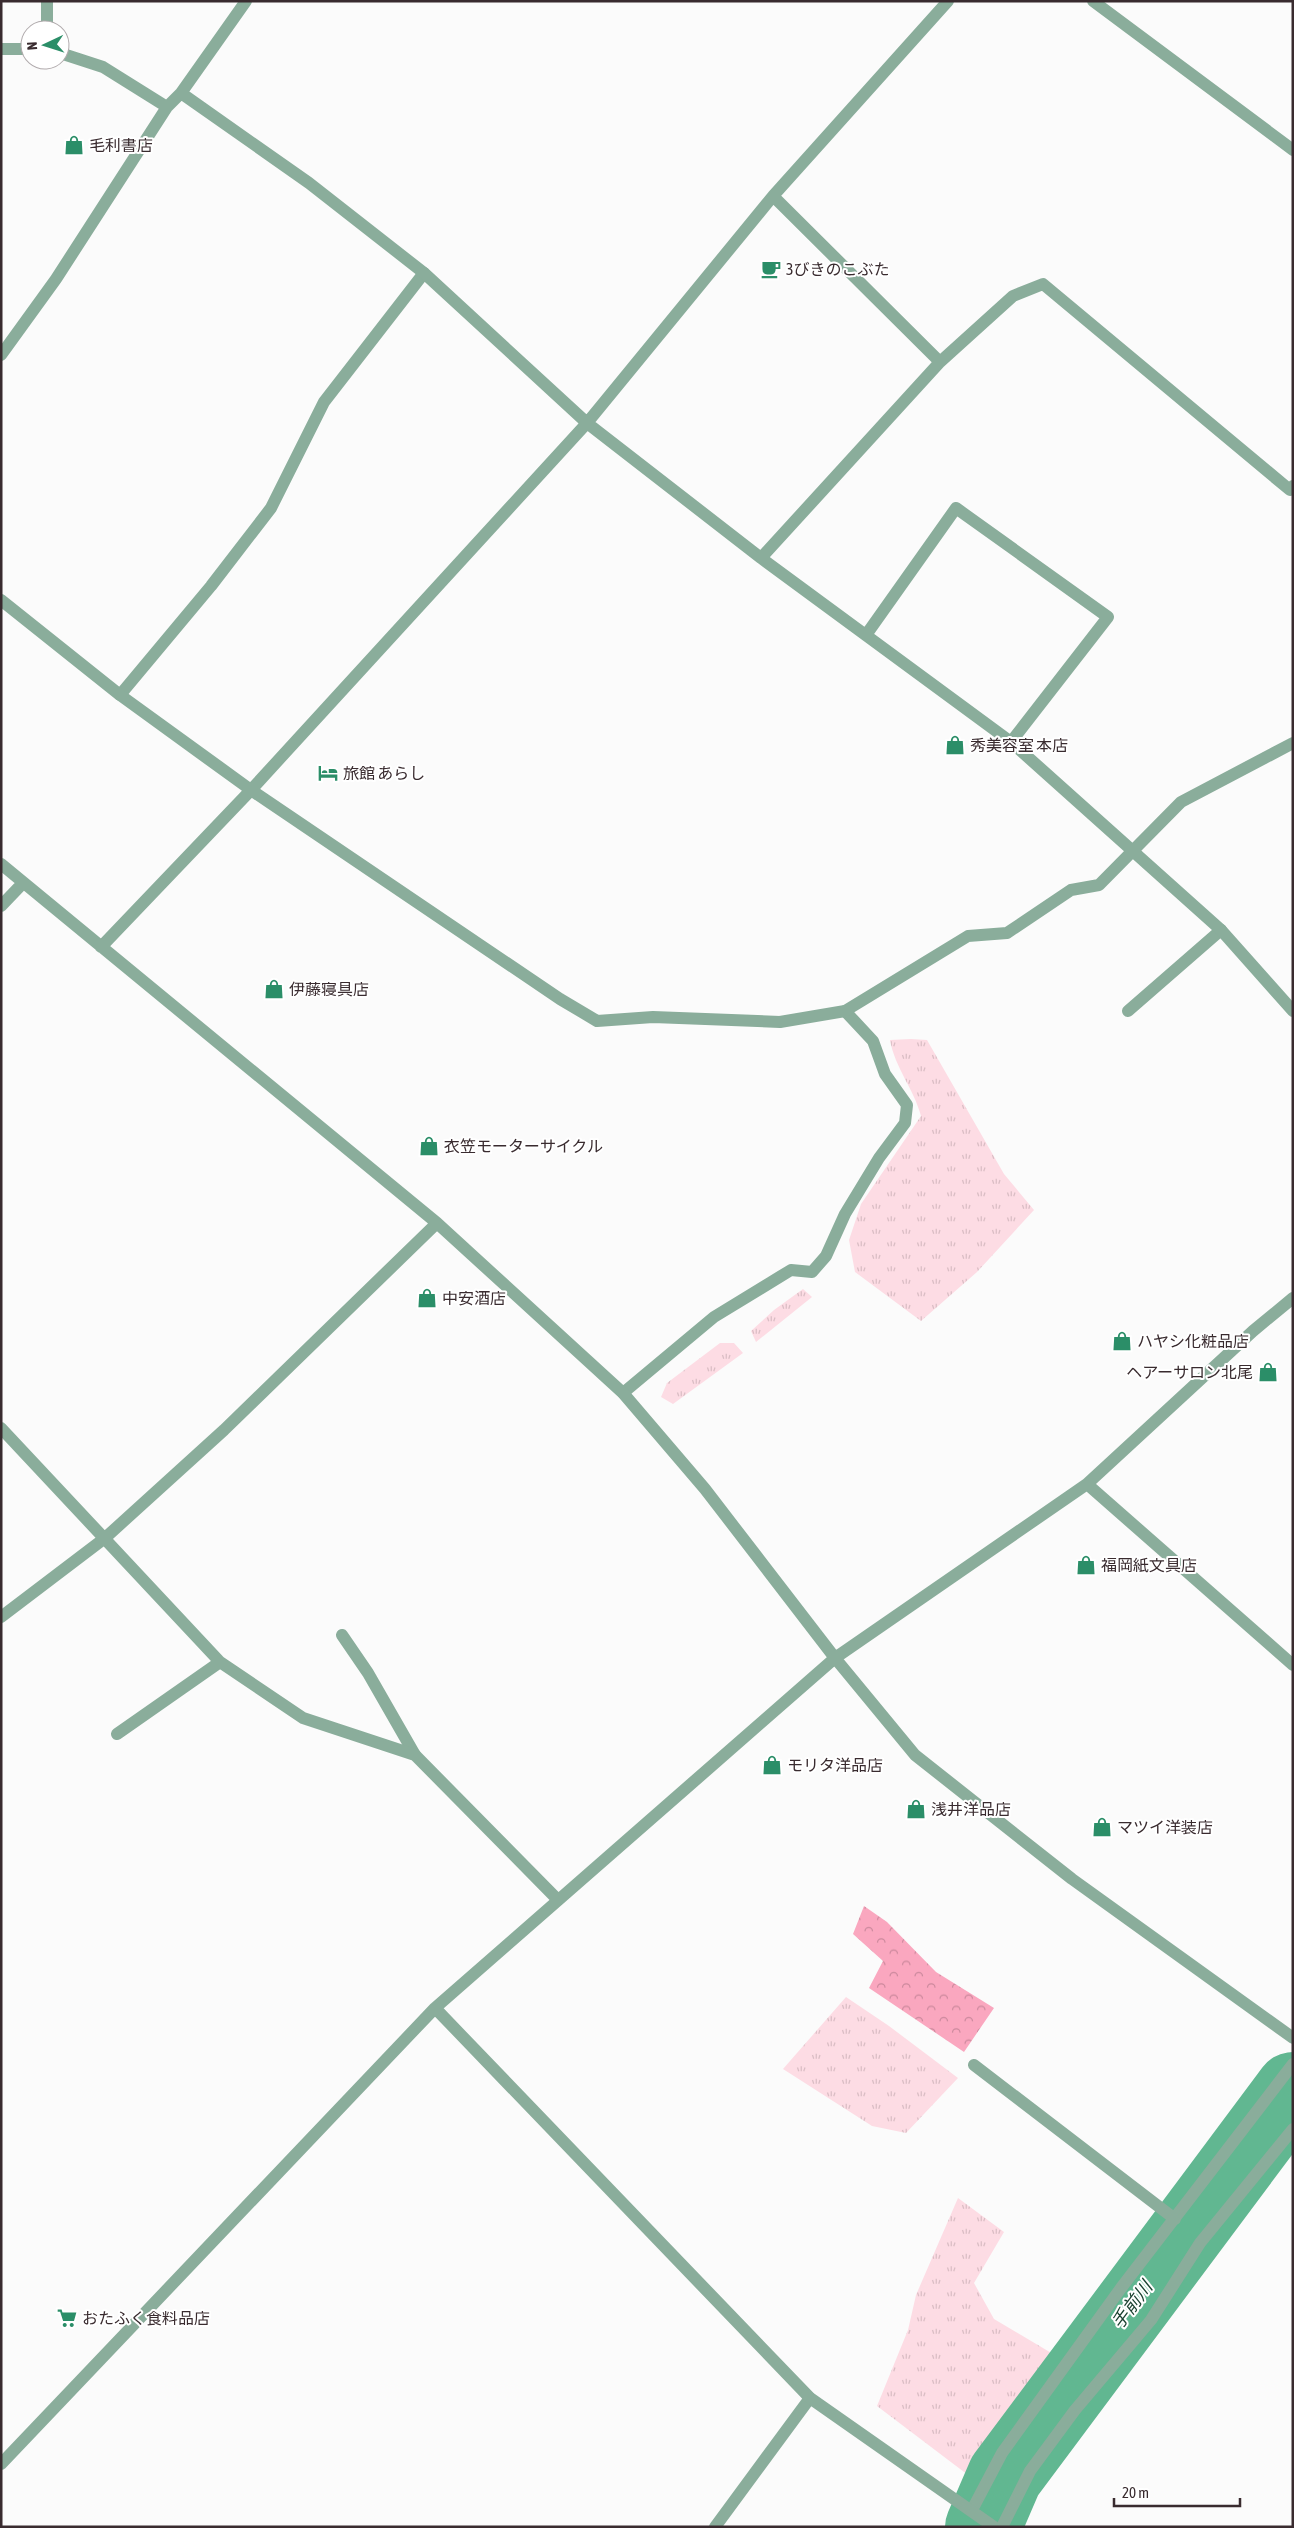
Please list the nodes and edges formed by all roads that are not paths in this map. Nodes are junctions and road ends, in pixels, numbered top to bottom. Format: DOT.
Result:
graph roads {
  1 [pos="47,1"];
  2 [pos="246,1"];
  3 [pos="948,1"];
  4 [pos="1093,1"];
  5 [pos="47,20"];
  6 [pos="1,49"];
  7 [pos="20,49"];
  8 [pos="70,56"];
  9 [pos="181,93"];
  10 [pos="167,107"];
  11 [pos="1293,150"];
  12 [pos="773,196"];
  13 [pos="424,273"];
  14 [pos="1,355"];
  15 [pos="940,362"];
  16 [pos="587,423"];
  17 [pos="1293,486"];
  18 [pos="761,558"];
  19 [pos="1,600"];
  20 [pos="866,635"];
  21 [pos="120,695"];
  22 [pos="1012,742"];
  23 [pos="1293,743"];
  24 [pos="251,790"];
  25 [pos="1132,848"];
  26 [pos="1,864"];
  27 [pos="23,883"];
  28 [pos="1,906"];
  29 [pos="1221,930"];
  30 [pos="101,947"];
  31 [pos="845,1011"];
  32 [pos="1128,1011"];
  33 [pos="1293,1011"];
  34 [pos="437,1222"];
  35 [pos="1293,1298"];
  36 [pos="623,1393"];
  37 [pos="1,1428"];
  38 [pos="1087,1484"];
  39 [pos="105,1538"];
  40 [pos="1,1617"];
  41 [pos="342,1635"];
  42 [pos="835,1658"];
  43 [pos="220,1662"];
  44 [pos="1293,1665"];
  45 [pos="117,1734"];
  46 [pos="415,1755"];
  47 [pos="558,1900"];
  48 [pos="435,2008"];
  49 [pos="1293,2038"];
  50 [pos="1293,2064"];
  51 [pos="974,2066"];
  52 [pos="1293,2130"];
  53 [pos="1175,2219"];
  54 [pos="810,2398"];
  55 [pos="1,2464"];
  56 [pos="972,2510"];
  57 [pos="715,2527"];
  58 [pos="994,2527"];
  59 [pos="1002,2527"];
  1 -- 5 [label="street"];
  2 -- 9 [label="street"];
  3 -- 12 [label="street"];
  4 -- 11 [label="street"];
  6 -- 7 [label="street"];
  8 -- 10 [label="street"];
  9 -- 10 [label="street"];
  9 -- 13 [label="street"];
  10 -- 14 [label="street"];
  12 -- 15 [label="street"];
  12 -- 16 [label="street"];
  13 -- 16 [label="street"];
  13 -- 21 [label="street"];
  15 -- 17 [label="street"];
  15 -- 18 [label="street"];
  16 -- 18 [label="street"];
  16 -- 24 [label="street"];
  18 -- 20 [label="street"];
  19 -- 21 [label="street"];
  20 -- 22 [label="street"];
  20 -- 22 [label="street"];
  21 -- 24 [label="street"];
  22 -- 25 [label="street"];
  23 -- 25 [label="street"];
  24 -- 30 [label="street"];
  24 -- 31 [label="street"];
  25 -- 29 [label="street"];
  25 -- 31 [label="street"];
  26 -- 27 [label="street"];
  27 -- 28 [label="street"];
  27 -- 30 [label="street"];
  29 -- 32 [label="street"];
  29 -- 33 [label="street"];
  30 -- 34 [label="street"];
  31 -- 36 [label="street"];
  34 -- 36 [label="street"];
  34 -- 39 [label="street"];
  35 -- 38 [label="street"];
  36 -- 42 [label="street"];
  37 -- 39 [label="street"];
  38 -- 42 [label="street"];
  38 -- 44 [label="street"];
  39 -- 40 [label="street"];
  39 -- 43 [label="street"];
  41 -- 46 [label="street"];
  42 -- 47 [label="street"];
  42 -- 49 [label="street"];
  43 -- 45 [label="street"];
  43 -- 46 [label="street"];
  46 -- 47 [label="street"];
  47 -- 48 [label="street"];
  48 -- 54 [label="street"];
  48 -- 55 [label="street"];
  50 -- 53 [label="street"];
  51 -- 53 [label="street"];
  52 -- 59 [label="street"];
  53 -- 56 [label="street"];
  54 -- 56 [label="street"];
  54 -- 57 [label="street"];
  56 -- 58 [label="street"];
}
